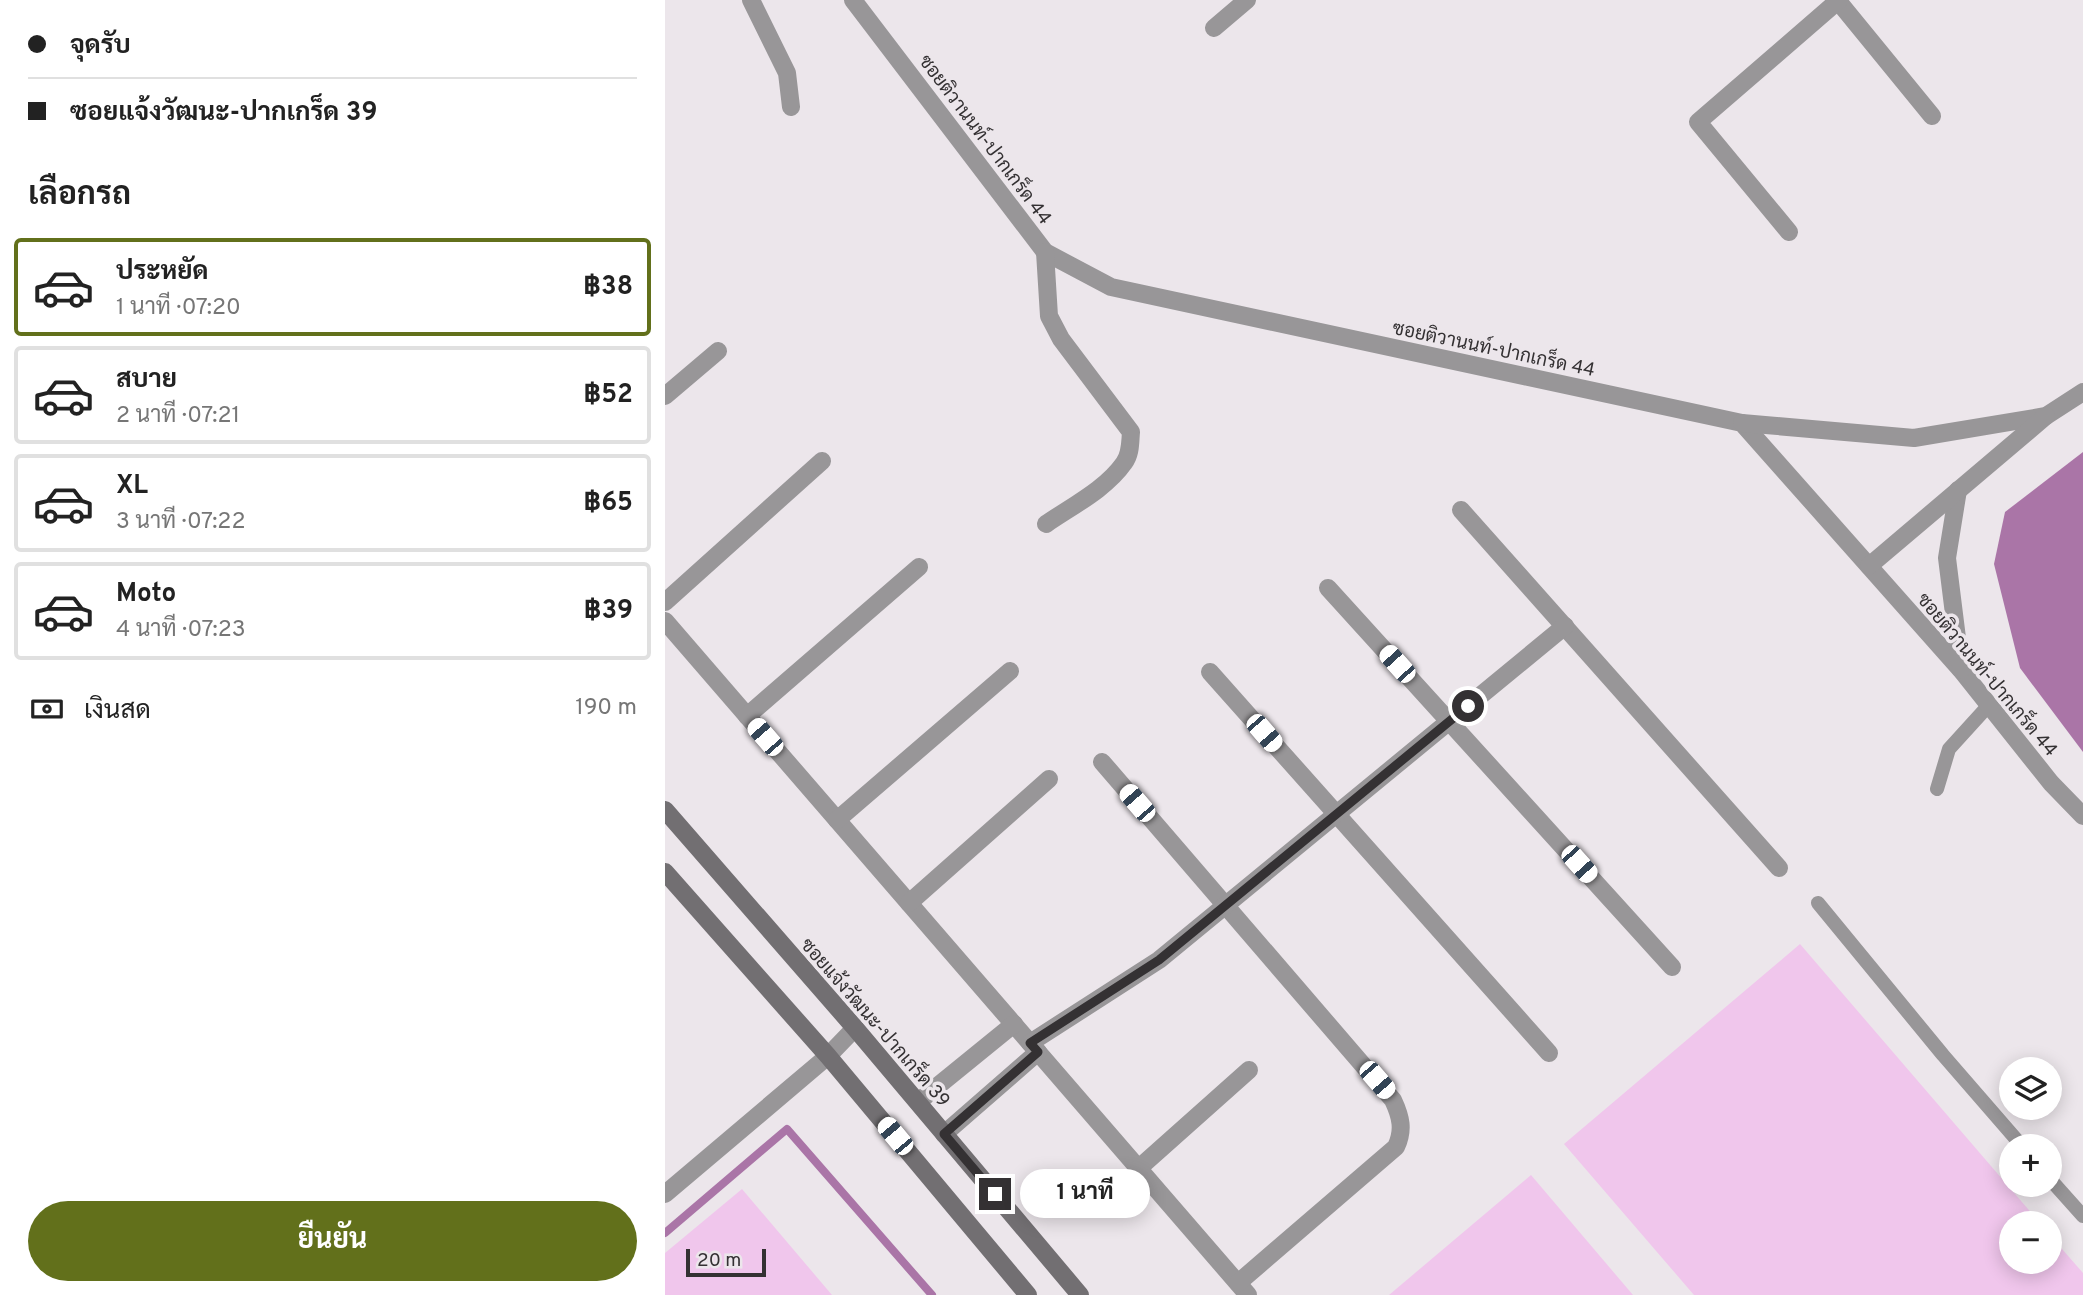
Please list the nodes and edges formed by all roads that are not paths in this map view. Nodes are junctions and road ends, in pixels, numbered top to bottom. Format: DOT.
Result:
graph roads {
  1 [pos="751,0"];
  2 [pos="853,0"];
  3 [pos="1247,0"];
  4 [pos="1839,0"];
  5 [pos="1214,28"];
  6 [pos="791,107"];
  7 [pos="1932,116"];
  8 [pos="1789,232"];
  9 [pos="1045,252"];
  10 [pos="717,351"];
  11 [pos="2083,392"];
  12 [pos="665,397"];
  13 [pos="2046,416"];
  14 [pos="1742,423"];
  15 [pos="822,461"];
  16 [pos="1958,491"];
  17 [pos="1461,510"];
  18 [pos="1046,524"];
  19 [pos="1869,566"];
  20 [pos="919,567"];
  21 [pos="1328,588"];
  22 [pos="665,602"];
  23 [pos="665,621"];
  24 [pos="1565,626"];
  25 [pos="1961,670"];
  26 [pos="1010,671"];
  27 [pos="1210,672"];
  28 [pos="1989,705"];
  29 [pos="747,716"];
  30 [pos="1449,721"];
  31 [pos="1102,762"];
  32 [pos="1049,779"];
  33 [pos="1937,789"];
  34 [pos="665,810"];
  35 [pos="1336,814"];
  36 [pos="2083,816"];
  37 [pos="837,820"];
  38 [pos="1779,868"];
  39 [pos="665,872"];
  40 [pos="909,903"];
  41 [pos="1818,903"];
  42 [pos="1225,905"];
  43 [pos="1672,967"];
  44 [pos="1014,1024"];
  45 [pos="855,1028"];
  46 [pos="1034,1048"];
  47 [pos="1549,1053"];
  48 [pos="828,1056"];
  49 [pos="1249,1070"];
  50 [pos="918,1102"];
  51 [pos="944,1134"];
  52 [pos="2012,1134"];
  53 [pos="1139,1168"];
  54 [pos="2062,1193"];
  55 [pos="665,1194"];
  56 [pos="2083,1216"];
  57 [pos="1243,1289"];
  58 [pos="1028,1295"];
  59 [pos="1080,1295"];
  1 -- 6 [label="street"];
  2 -- 9 [label="street, ซอยติวานนท์-ปากเกร็ด 44"];
  3 -- 5 [label="street"];
  4 -- 7 [label="street"];
  4 -- 8 [label="street"];
  9 -- 14 [label="street, ซอยติวานนท์-ปากเกร็ด 44"];
  9 -- 18 [label="street"];
  10 -- 12 [label="street"];
  11 -- 13 [label="street"];
  13 -- 14 [label="street"];
  13 -- 16 [label="street"];
  14 -- 19 [label="street, ซอยติวานนท์-ปากเกร็ด 44"];
  15 -- 22 [label="street"];
  16 -- 19 [label="street"];
  16 -- 25 [label="street"];
  17 -- 24 [label="street"];
  19 -- 25 [label="street, ซอยติวานนท์-ปากเกร็ด 44"];
  20 -- 29 [label="street"];
  21 -- 30 [label="street"];
  23 -- 29 [label="street"];
  24 -- 30 [label="street"];
  24 -- 38 [label="street"];
  25 -- 28 [label="street, ซอยติวานนท์-ปากเกร็ด 44"];
  26 -- 37 [label="street"];
  27 -- 35 [label="street"];
  28 -- 33 [label="lane"];
  28 -- 36 [label="street, ซอยติวานนท์-ปากเกร็ด 44"];
  29 -- 37 [label="street"];
  30 -- 35 [label="street"];
  30 -- 43 [label="street"];
  31 -- 42 [label="street"];
  32 -- 40 [label="street"];
  34 -- 45 [label="main road, ซอยแจ้งวัฒนะ-ปากเกร็ด 39"];
  35 -- 42 [label="street"];
  35 -- 47 [label="street"];
  37 -- 40 [label="street"];
  39 -- 48 [label="main road"];
  40 -- 44 [label="street"];
  41 -- 52 [label="lane"];
  42 -- 46 [label="street"];
  42 -- 57 [label="street"];
  44 -- 46 [label="street"];
  44 -- 50 [label="street"];
  45 -- 48 [label="street"];
  45 -- 50 [label="main road, ซอยแจ้งวัฒนะ-ปากเกร็ด 39"];
  46 -- 51 [label="street"];
  46 -- 53 [label="street"];
  48 -- 55 [label="street"];
  48 -- 58 [label="main road"];
  49 -- 53 [label="street"];
  50 -- 51 [label="main road, ซอยแจ้งวัฒนะ-ปากเกร็ด 39"];
  51 -- 59 [label="main road, ซอยแจ้งวัฒนะ-ปากเกร็ด 39"];
  53 -- 57 [label="street"];
  54 -- 56 [label="lane"];
}
